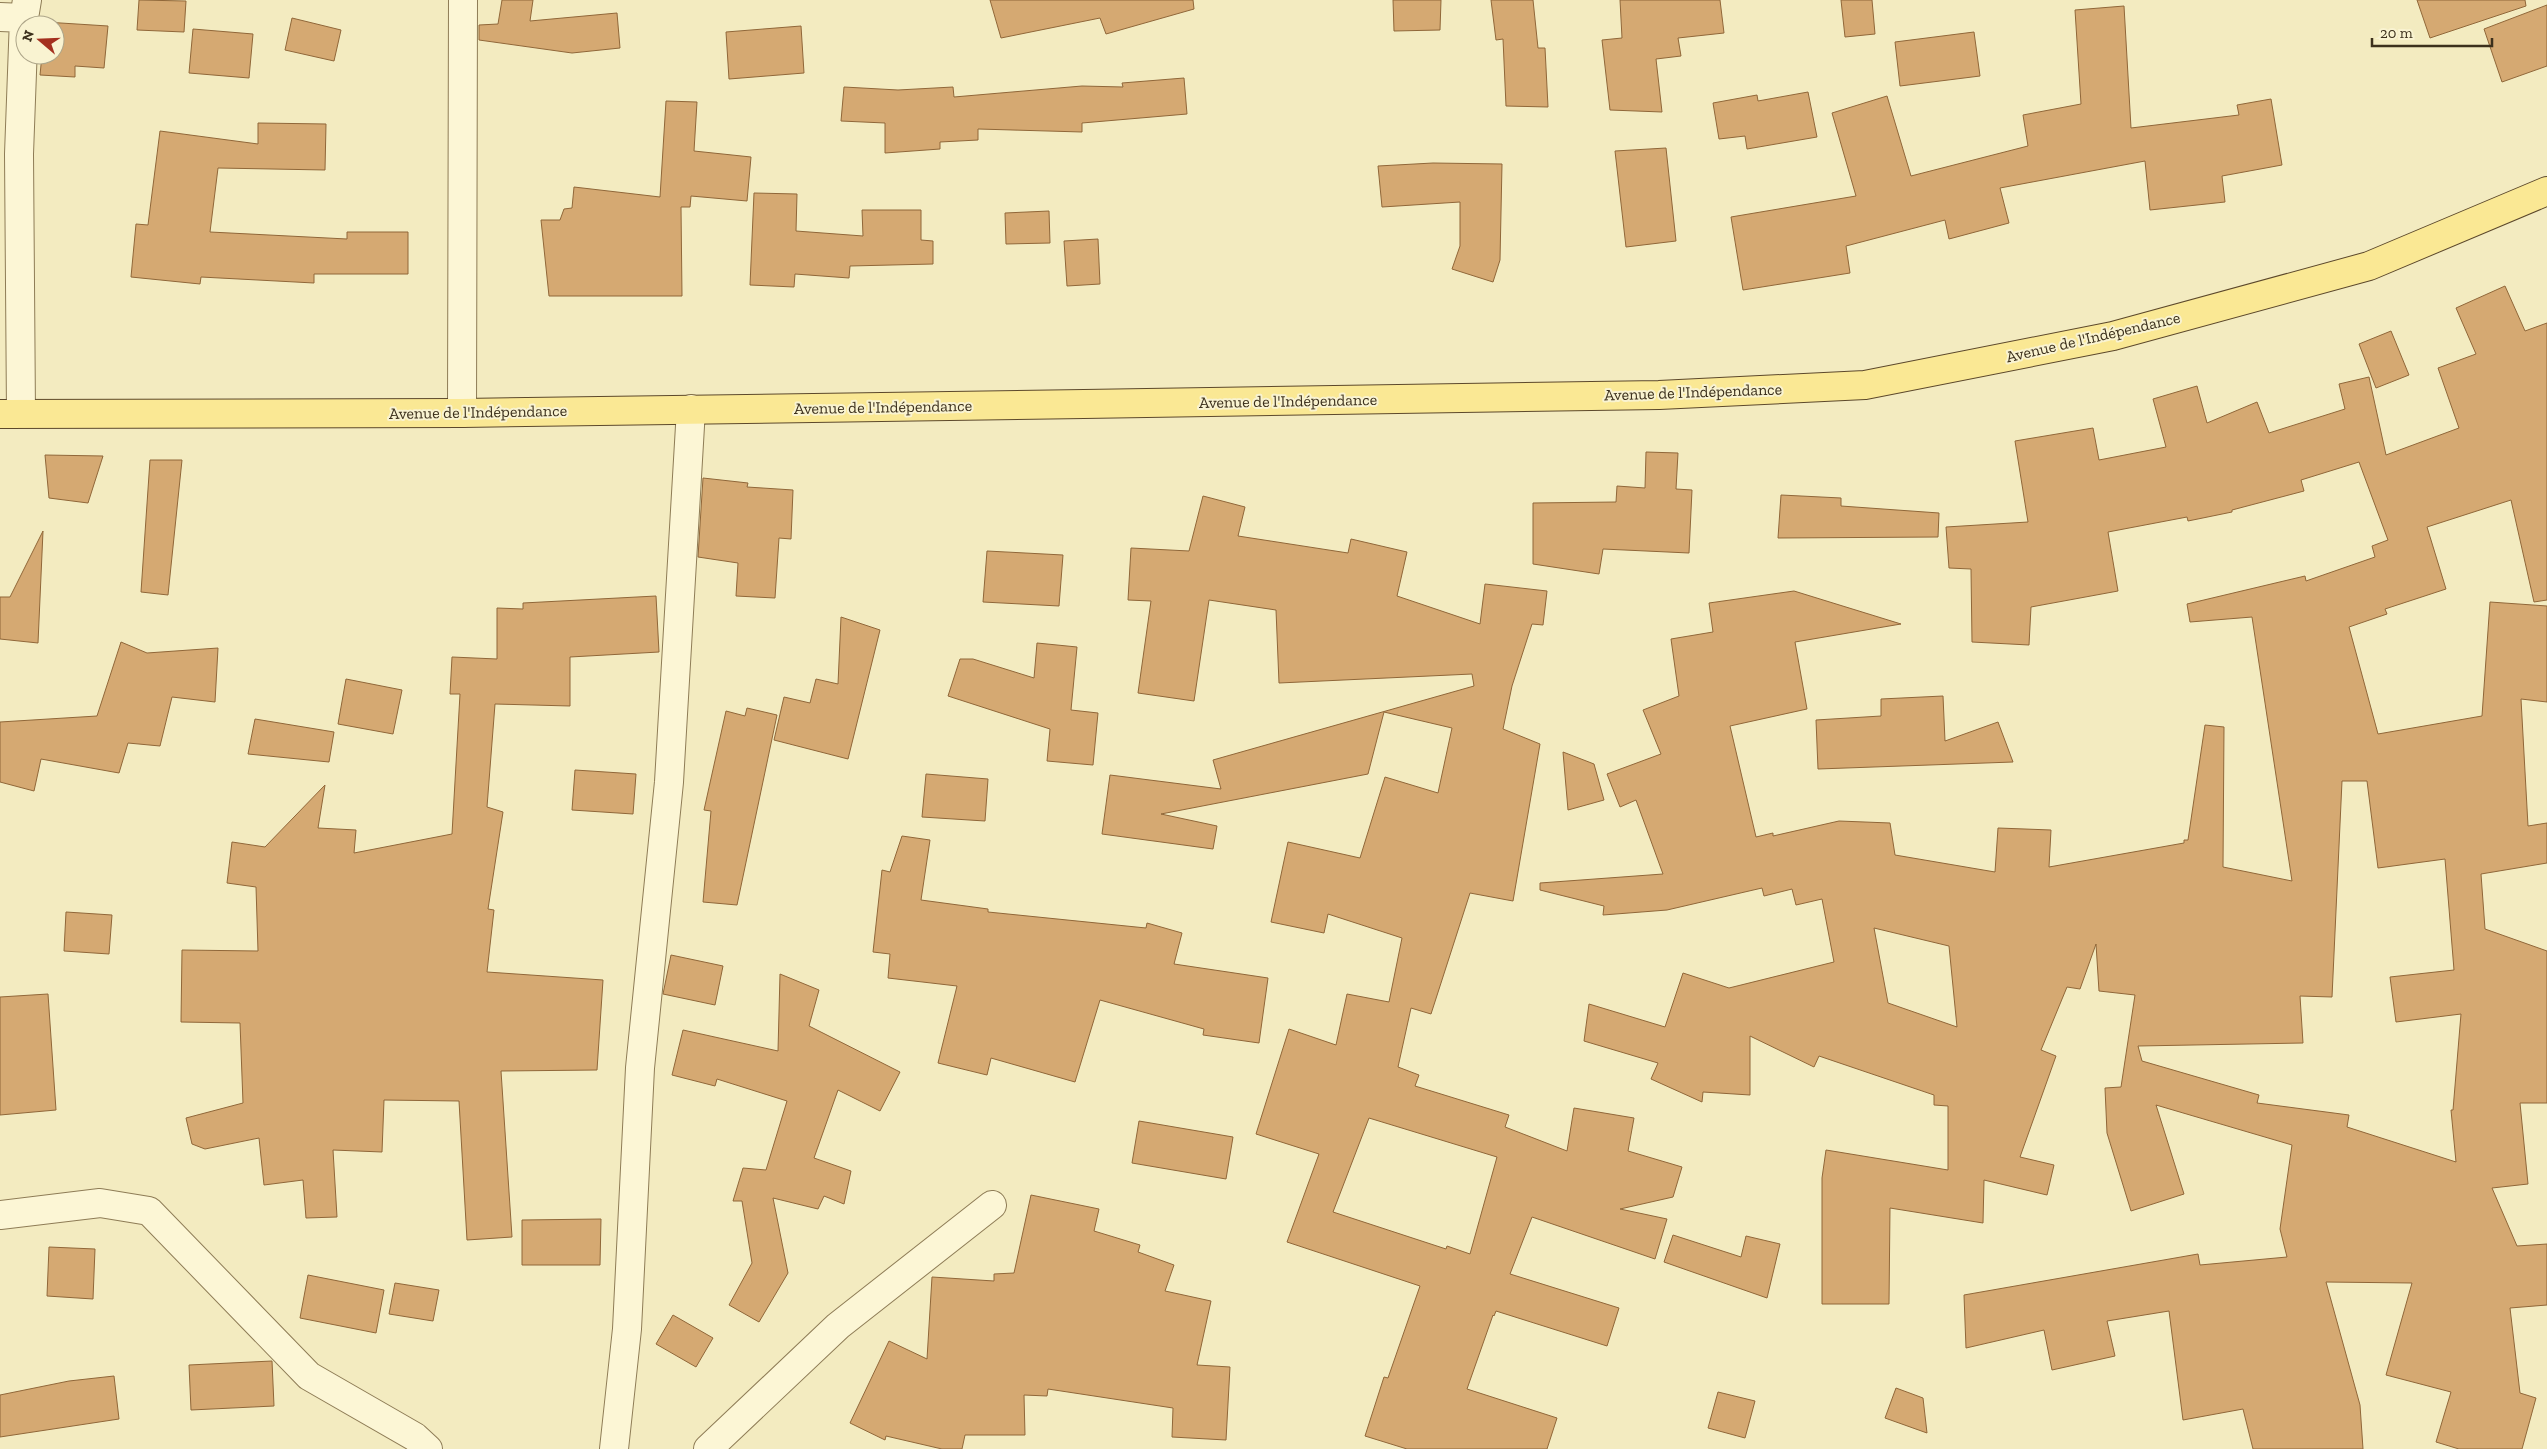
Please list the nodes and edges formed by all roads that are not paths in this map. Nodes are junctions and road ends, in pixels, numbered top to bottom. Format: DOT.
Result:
graph roads {
  1 [pos="463,0"];
  2 [pos="17,12"];
  3 [pos="2547,191"];
  4 [pos="691,409"];
  5 [pos="11,413"];
  6 [pos="462,413"];
  7 [pos="992,1205"];
  8 [pos="0,1215"];
  9 [pos="428,1449"];
  10 [pos="614,1449"];
  11 [pos="708,1449"];
  1 -- 6 [label="street"];
  2 -- 5 [label="street"];
  3 -- 4 [label="main road, Avenue de l'Indépendance"];
  4 -- 6 [label="main road, Avenue de l'Indépendance"];
  4 -- 10 [label="street"];
  5 -- 6 [label="main road, Avenue de l'Indépendance"];
  7 -- 11 [label="street"];
  8 -- 9 [label="street"];
}
